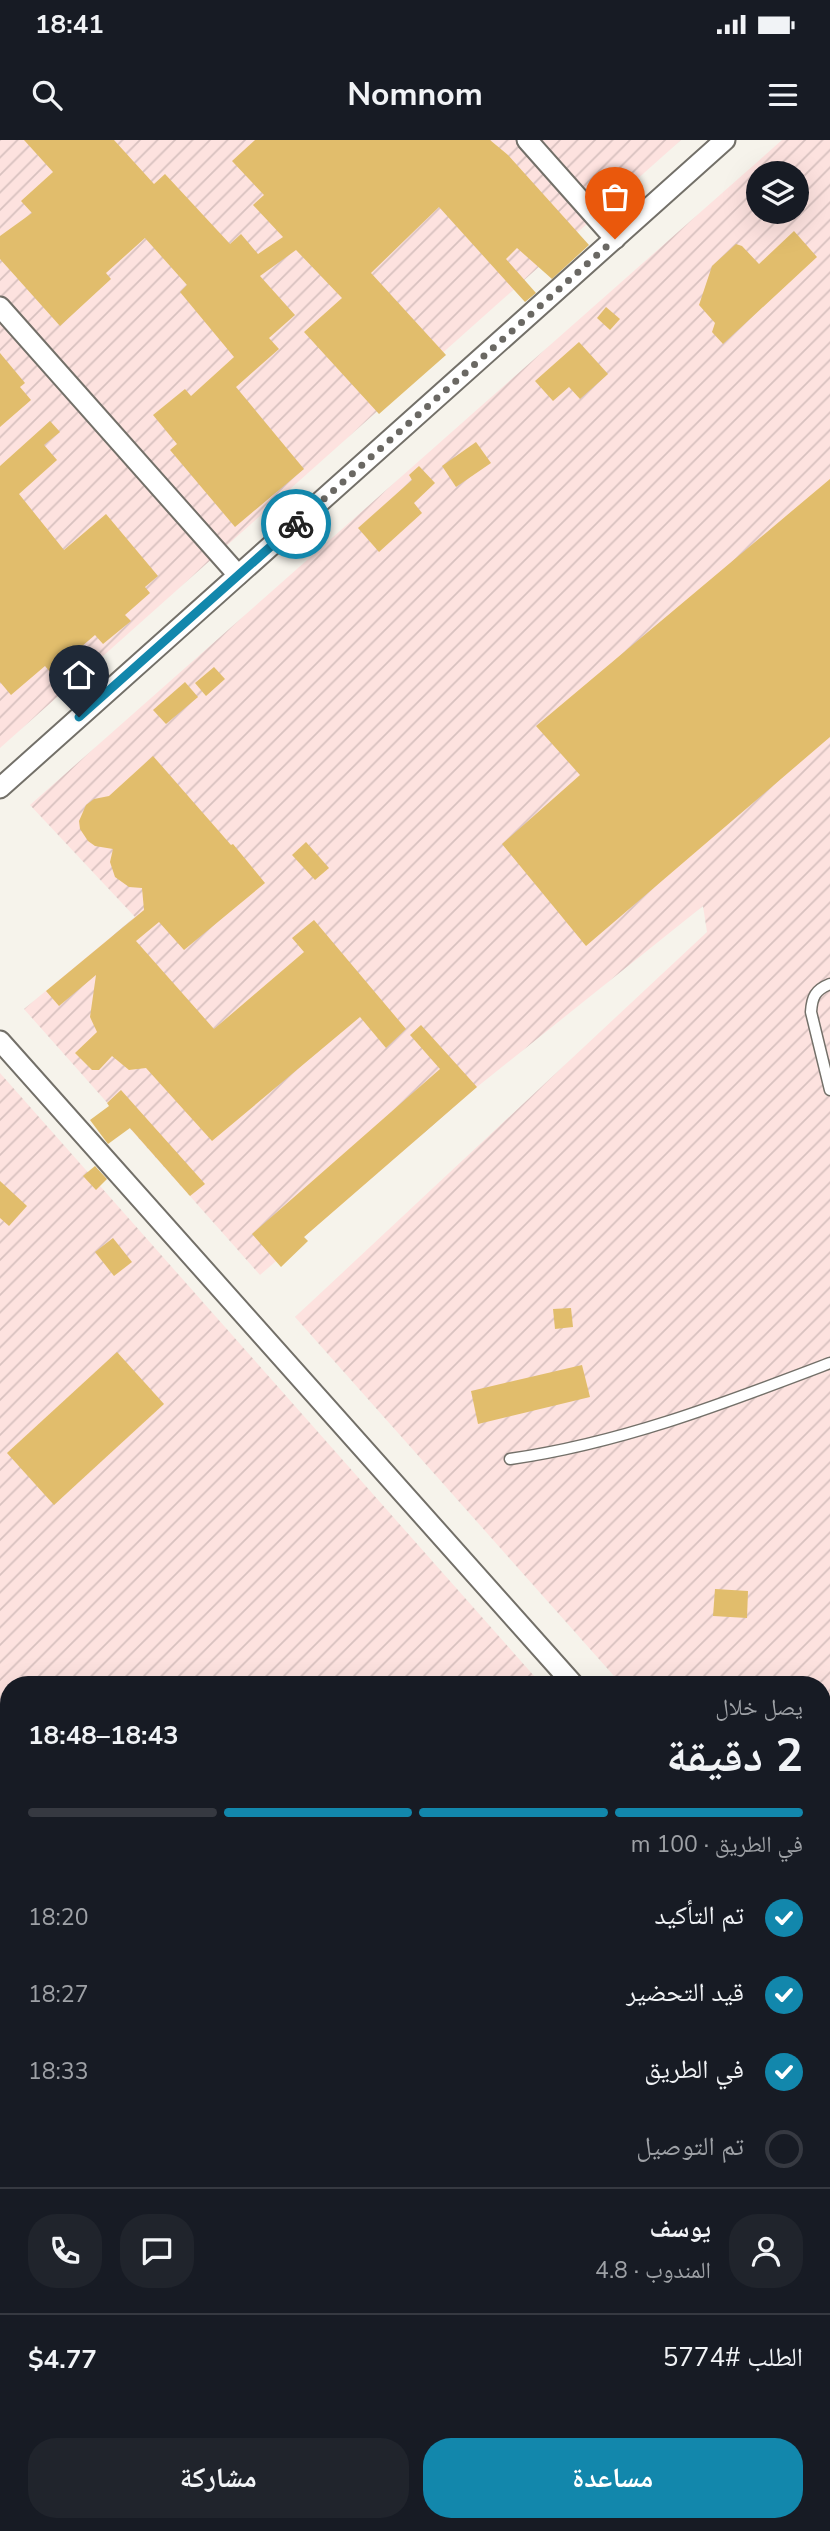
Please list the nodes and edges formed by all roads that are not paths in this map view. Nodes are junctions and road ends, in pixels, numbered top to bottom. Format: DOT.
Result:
graph roads {
  1 [pos="527,140"];
  2 [pos="725,140"];
  3 [pos="615,239"];
  4 [pos="0,307"];
  5 [pos="238,575"];
  6 [pos="0,788"];
  7 [pos="830,984"];
  8 [pos="0,1041"];
  9 [pos="830,1090"];
  10 [pos="830,1363"];
  11 [pos="510,1459"];
  12 [pos="566,1676"];
  1 -- 3 [label="street"];
  2 -- 3 [label="street"];
  3 -- 5 [label="street"];
  4 -- 5 [label="street"];
  5 -- 6 [label="street"];
  7 -- 9 [label="lane"];
  8 -- 12 [label="street"];
  10 -- 11 [label="lane"];
}
